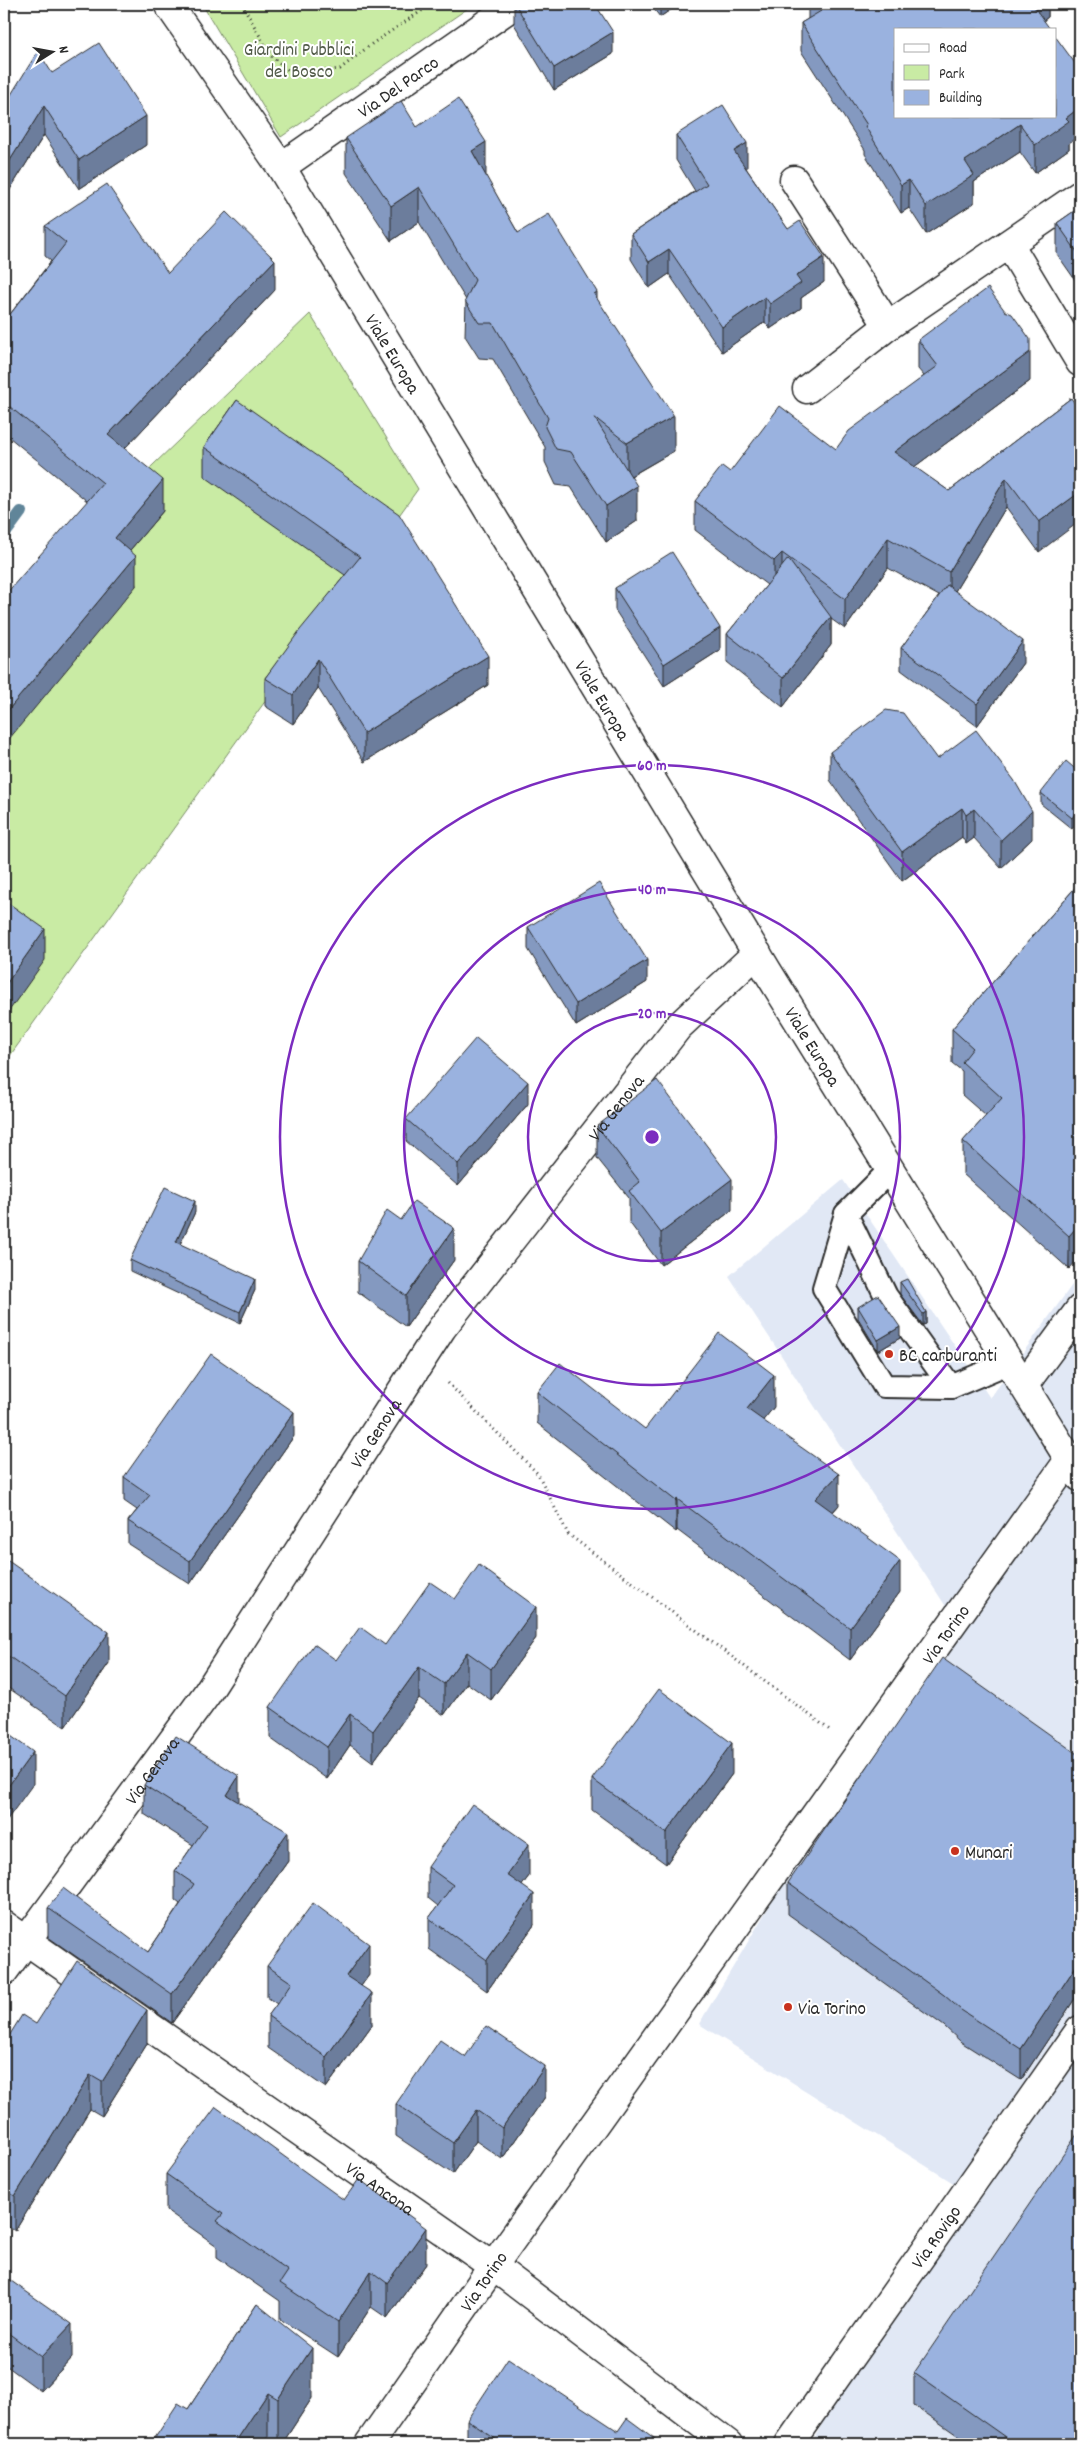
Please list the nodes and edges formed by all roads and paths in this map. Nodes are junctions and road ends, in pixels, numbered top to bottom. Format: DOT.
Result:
graph roads {
  1 [pos="168,4"];
  2 [pos="242,4"];
  3 [pos="432,4"];
  4 [pos="515,4"];
  5 [pos="281,168"];
  6 [pos="794,180"];
  7 [pos="1080,195"];
  8 [pos="1009,244"];
  9 [pos="888,326"];
  10 [pos="1080,362"];
  11 [pos="807,389"];
  12 [pos="757,953"];
  13 [pos="891,1169"];
  14 [pos="846,1214"];
  15 [pos="1080,1309"];
  16 [pos="424,1357"];
  17 [pos="1017,1373"];
  18 [pos="951,1386"];
  19 [pos="1075,1469"];
  20 [pos="860,1753"];
  21 [pos="15,1932"];
  22 [pos="4,1971"];
  23 [pos="1080,2030"];
  24 [pos="493,2266"];
  25 [pos="369,2444"];
  26 [pos="728,2444"];
  27 [pos="790,2444"];
  1 -- 5 [label="street, Viale Europa"];
  2 -- 3 [label="path"];
  4 -- 5 [label="street, Via Del Parco"];
  5 -- 12 [label="street, Viale Europa"];
  6 -- 9 [label="street"];
  7 -- 8 [label="street"];
  8 -- 9 [label="street"];
  8 -- 10 [label="street"];
  9 -- 11 [label="street"];
  12 -- 13 [label="street, Viale Europa"];
  12 -- 16 [label="street, Via Genova"];
  13 -- 14 [label="lane"];
  13 -- 17 [label="street, Viale Europa"];
  14 -- 18 [label="lane"];
  14 -- 18 [label="lane"];
  15 -- 17 [label="street"];
  16 -- 20 [label="path"];
  16 -- 21 [label="street, Via Genova"];
  17 -- 18 [label="lane"];
  17 -- 19 [label="street, Viale Europa"];
  19 -- 20 [label="street, Via Torino"];
  20 -- 24 [label="street, Via Torino"];
  21 -- 22 [label="street, Via Genova"];
  21 -- 24 [label="street, Via Ancona"];
  23 -- 27 [label="street, Via Rovigo"];
  24 -- 25 [label="street, Via Torino"];
  24 -- 26 [label="street, Via Ancona"];
}
